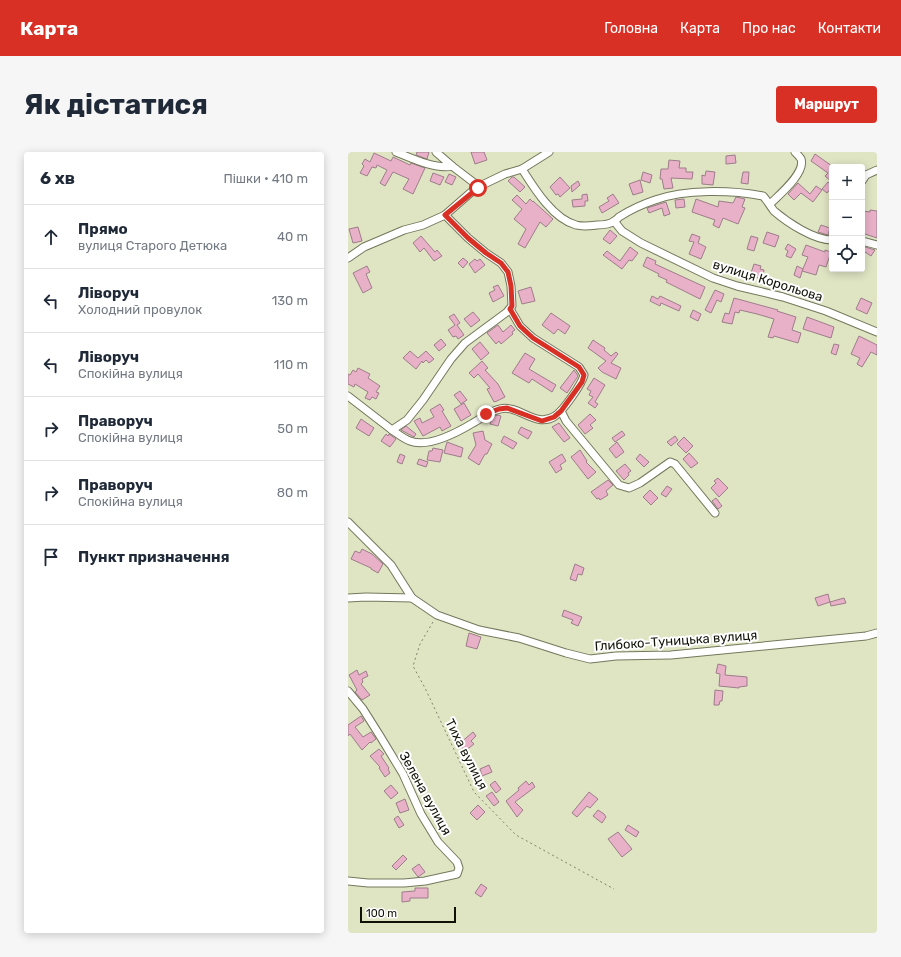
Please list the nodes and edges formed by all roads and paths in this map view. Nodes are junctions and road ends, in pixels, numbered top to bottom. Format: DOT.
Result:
graph roads {
  1 [pos="396,152"];
  2 [pos="436,152"];
  3 [pos="549,152"];
  4 [pos="795,152"];
  5 [pos="452,166"];
  6 [pos="522,169"];
  7 [pos="877,170"];
  8 [pos="865,176"];
  9 [pos="478,188"];
  10 [pos="770,204"];
  11 [pos="445,215"];
  12 [pos="614,221"];
  13 [pos="829,240"];
  14 [pos="865,242"];
  15 [pos="877,245"];
  16 [pos="348,258"];
  17 [pos="510,309"];
  18 [pos="877,332"];
  19 [pos="348,396"];
  20 [pos="561,411"];
  21 [pos="392,430"];
  22 [pos="714,513"];
  23 [pos="348,522"];
  24 [pos="348,598"];
  25 [pos="412,598"];
  26 [pos="437,615"];
  27 [pos="877,633"];
  28 [pos="348,691"];
  29 [pos="348,881"];
  30 [pos="614,889"];
  1 -- 5 [label="street"];
  2 -- 5 [label="street"];
  3 -- 6 [label="street"];
  4 -- 10 [label="street"];
  5 -- 9 [label="street"];
  6 -- 9 [label="street"];
  6 -- 12 [label="street"];
  7 -- 8 [label="street"];
  9 -- 11 [label="street"];
  10 -- 12 [label="street"];
  10 -- 13 [label="street"];
  11 -- 16 [label="street"];
  11 -- 17 [label="street"];
  12 -- 18 [label="street, вулиця Корольова"];
  14 -- 15 [label="street"];
  17 -- 20 [label="street"];
  17 -- 21 [label="street"];
  19 -- 21 [label="street"];
  20 -- 21 [label="street"];
  20 -- 22 [label="street"];
  23 -- 25 [label="street"];
  24 -- 25 [label="street"];
  25 -- 26 [label="street"];
  26 -- 27 [label="street, Глибоко-Туницька вулиця"];
  26 -- 30 [label="path, Тиха вулиця"];
  28 -- 29 [label="street, Зелена вулиця"];
}
